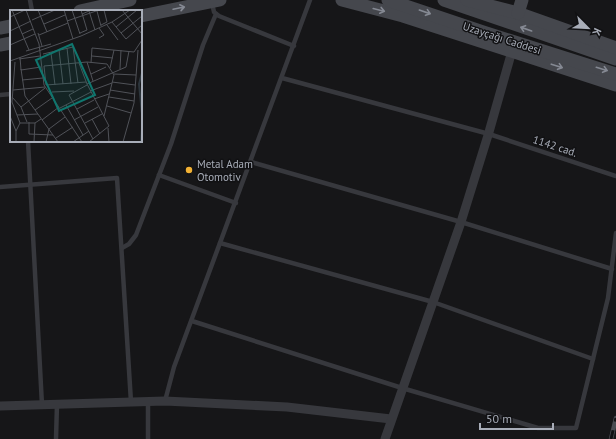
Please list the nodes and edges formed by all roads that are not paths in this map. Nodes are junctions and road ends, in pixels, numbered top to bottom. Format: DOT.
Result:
graph roads {
  1 [pos="30,0"];
  2 [pos="130,0"];
  3 [pos="310,0"];
  4 [pos="342,0"];
  5 [pos="388,0"];
  6 [pos="444,0"];
  7 [pos="467,0"];
  8 [pos="216,1"];
  9 [pos="520,6"];
  10 [pos="32,10"];
  11 [pos="85,10"];
  12 [pos="216,14"];
  13 [pos="142,16"];
  14 [pos="10,26"];
  15 [pos="0,28"];
  16 [pos="10,42"];
  17 [pos="0,45"];
  18 [pos="294,46"];
  19 [pos="616,48"];
  20 [pos="512,51"];
  21 [pos="616,59"];
  22 [pos="616,74"];
  23 [pos="282,78"];
  24 [pos="616,85"];
  25 [pos="10,94"];
  26 [pos="0,95"];
  27 [pos="489,134"];
  28 [pos="28,142"];
  29 [pos="251,162"];
  30 [pos="159,175"];
  31 [pos="616,176"];
  32 [pos="31,185"];
  33 [pos="0,187"];
  34 [pos="236,203"];
  35 [pos="461,222"];
  36 [pos="616,234"];
  37 [pos="220,243"];
  38 [pos="122,248"];
  39 [pos="612,269"];
  40 [pos="433,302"];
  41 [pos="192,321"];
  42 [pos="593,359"];
  43 [pos="402,388"];
  44 [pos="165,401"];
  45 [pos="131,402"];
  46 [pos="148,402"];
  47 [pos="42,404"];
  48 [pos="57,404"];
  49 [pos="0,406"];
  50 [pos="391,419"];
  51 [pos="56,439"];
  52 [pos="148,439"];
  53 [pos="384,439"];
  1 -- 10 [label="lane"];
  2 -- 11 [label="main road"];
  3 -- 18 [label="lane"];
  4 -- 20 [label="main road, one-way"];
  5 -- 22 [label="main road, Uzayçağı Caddesi, one-way"];
  21 -- 6 [label="main road, Uzayçağı Caddesi, one-way"];
  7 -- 9 [label="main road"];
  8 -- 12 [label="lane"];
  13 -- 8 [label="main road, one-way"];
  9 -- 19 [label="main road"];
  12 -- 18 [label="lane"];
  12 -- 30 [label="lane"];
  14 -- 15 [label="main road"];
  16 -- 17 [label="main road"];
  18 -- 23 [label="lane"];
  20 -- 24 [label="main road, one-way"];
  20 -- 27 [label="street"];
  23 -- 27 [label="lane, 1142 cad."];
  23 -- 29 [label="lane"];
  25 -- 26 [label="lane"];
  27 -- 31 [label="lane, 1142 cad."];
  27 -- 35 [label="street"];
  28 -- 32 [label="lane"];
  29 -- 34 [label="lane"];
  29 -- 35 [label="lane"];
  30 -- 34 [label="lane"];
  30 -- 38 [label="lane"];
  32 -- 33 [label="lane"];
  32 -- 38 [label="lane"];
  32 -- 47 [label="lane"];
  34 -- 37 [label="lane"];
  35 -- 39 [label="lane"];
  35 -- 40 [label="street"];
  36 -- 39 [label="lane"];
  37 -- 40 [label="lane"];
  37 -- 41 [label="lane"];
  38 -- 45 [label="lane"];
  39 -- 42 [label="lane"];
  40 -- 42 [label="lane"];
  40 -- 43 [label="street"];
  41 -- 43 [label="lane"];
  41 -- 44 [label="lane"];
  42 -- 43 [label="lane"];
  43 -- 50 [label="street"];
  44 -- 46 [label="street"];
  44 -- 50 [label="street"];
  45 -- 46 [label="street"];
  45 -- 48 [label="street"];
  46 -- 52 [label="lane"];
  47 -- 48 [label="street"];
  47 -- 49 [label="street"];
  48 -- 51 [label="lane"];
  50 -- 53 [label="street"];
}
